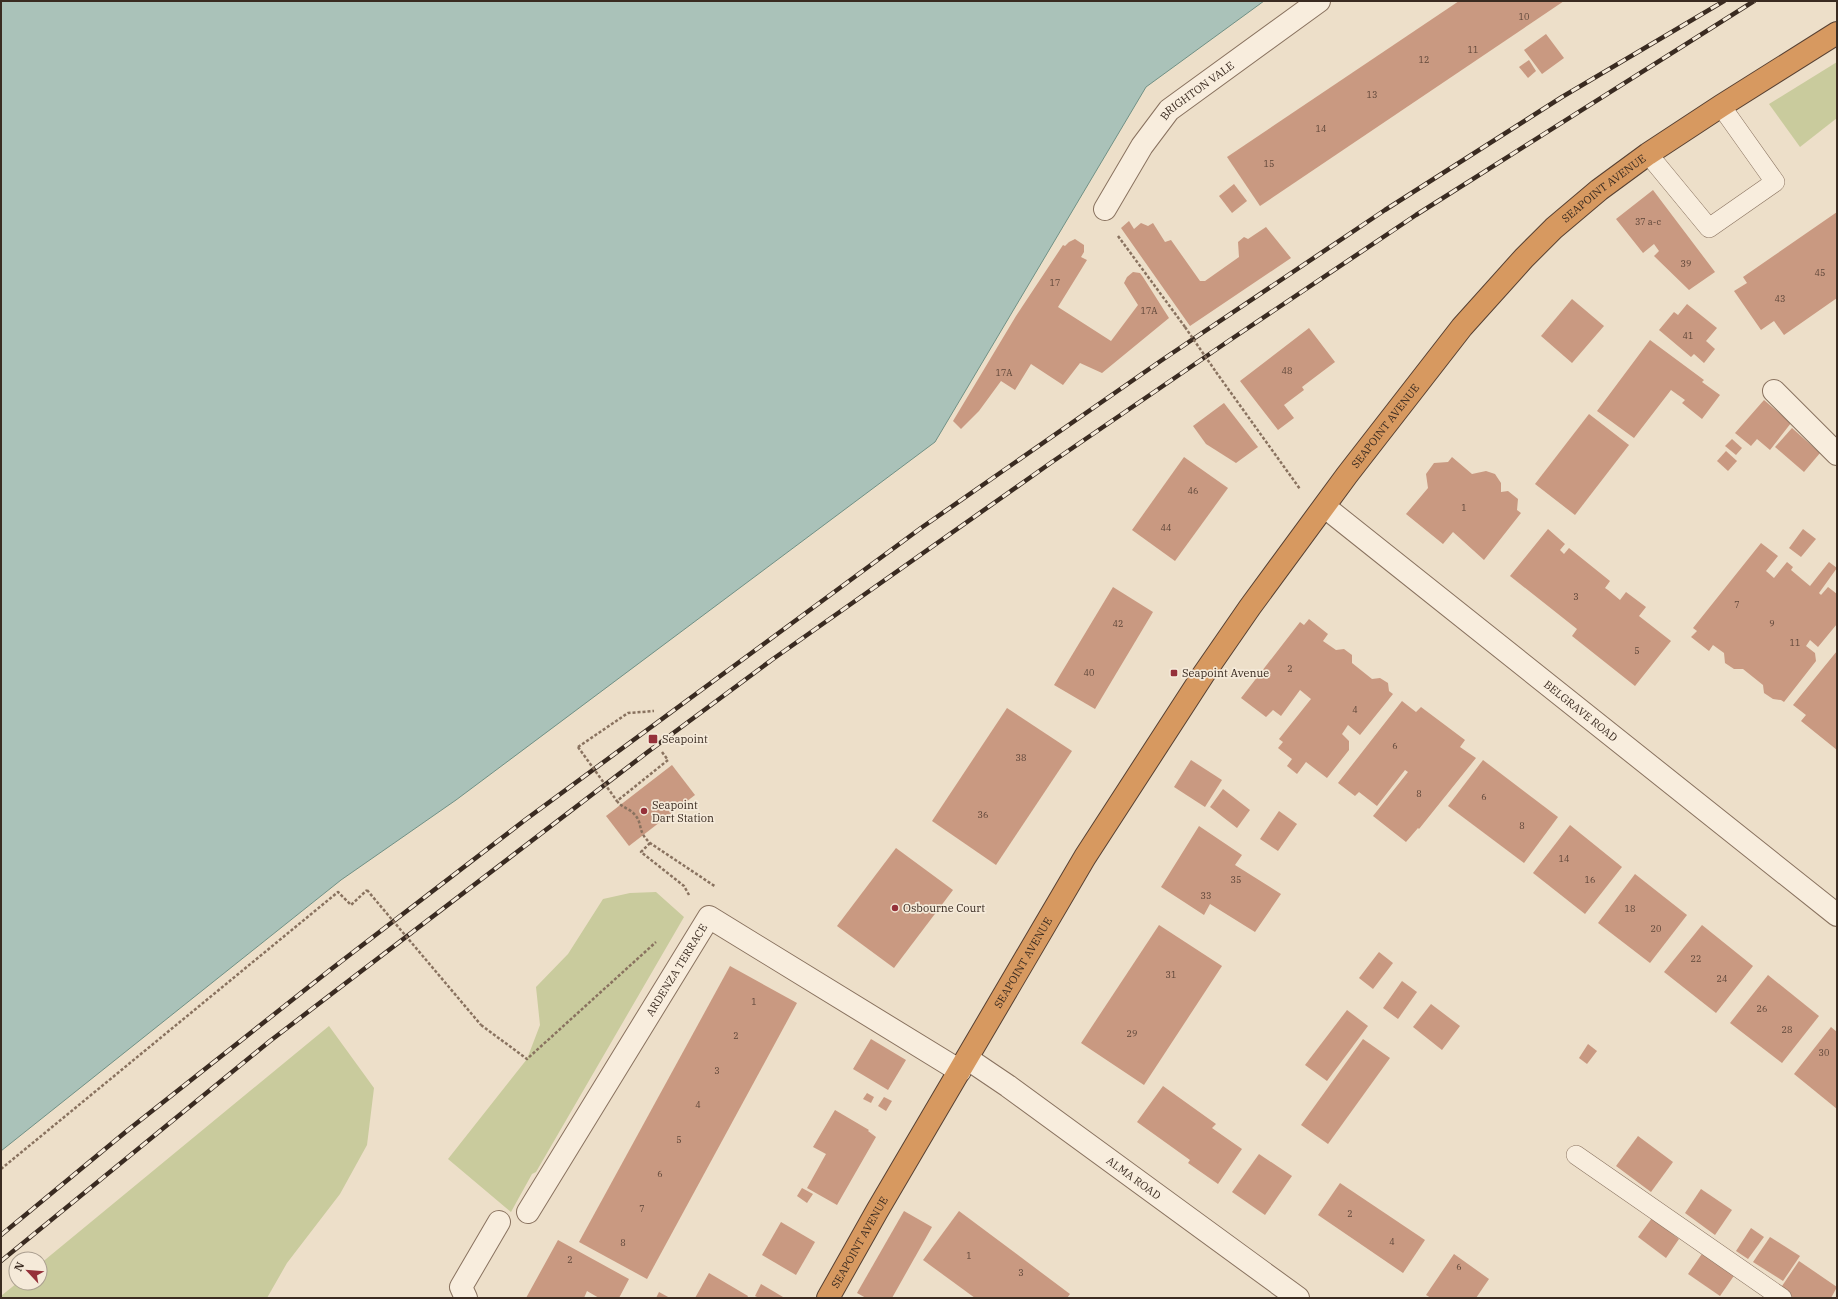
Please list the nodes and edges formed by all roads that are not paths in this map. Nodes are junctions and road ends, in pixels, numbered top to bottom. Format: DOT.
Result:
graph roads {
  1 [pos="1319,1"];
  2 [pos="1837,33"];
  3 [pos="1721,106"];
  4 [pos="1648,154"];
  5 [pos="1105,209"];
  6 [pos="1774,390"];
  7 [pos="1837,454"];
  8 [pos="1325,507"];
  9 [pos="1837,915"];
  10 [pos="964,1065"];
  11 [pos="1576,1155"];
  12 [pos="528,1212"];
  13 [pos="498,1222"];
  14 [pos="466,1298"];
  15 [pos="828,1298"];
  16 [pos="1298,1298"];
  17 [pos="1782,1298"];
  1 -- 5 [label="street, BRIGHTON VALE"];
  2 -- 3 [label="highway, SEAPOINT AVENUE"];
  3 -- 4 [label="highway, SEAPOINT AVENUE"];
  3 -- 4 [label="lane"];
  4 -- 8 [label="highway, SEAPOINT AVENUE"];
  6 -- 7 [label="street"];
  8 -- 9 [label="street, BELGRAVE ROAD"];
  8 -- 10 [label="highway, SEAPOINT AVENUE"];
  10 -- 12 [label="street, ARDENZA TERRACE"];
  10 -- 15 [label="highway, SEAPOINT AVENUE"];
  10 -- 16 [label="street, ALMA ROAD"];
  11 -- 17 [label="lane"];
  13 -- 14 [label="street"];
}
